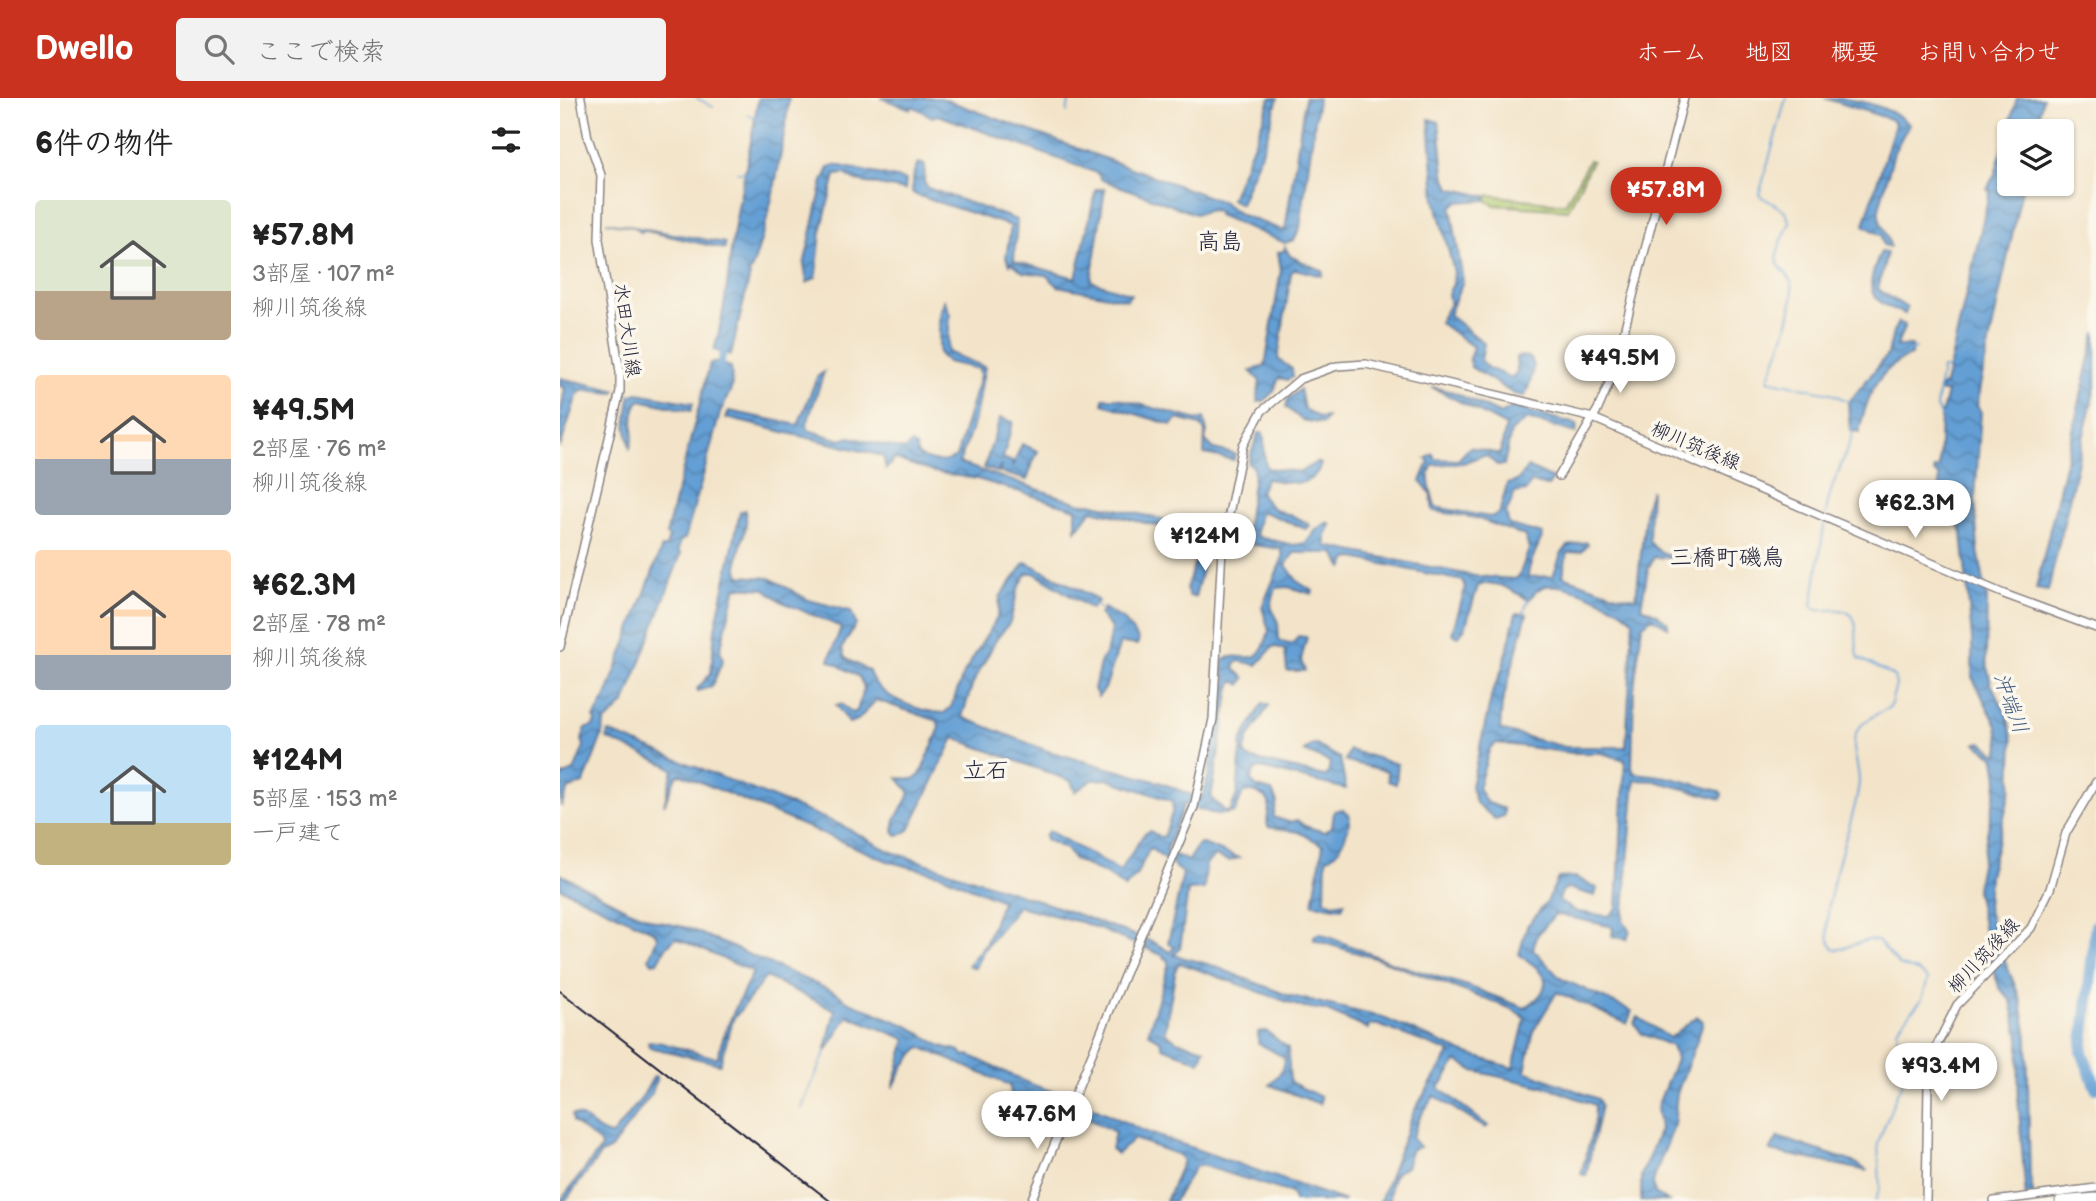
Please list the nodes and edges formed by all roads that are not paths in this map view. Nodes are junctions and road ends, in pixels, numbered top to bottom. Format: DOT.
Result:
graph roads {
  1 [pos="581,98"];
  2 [pos="1684,98"];
  3 [pos="1593,418"];
  4 [pos="1559,476"];
  5 [pos="2096,628"];
  6 [pos="560,647"];
  7 [pos="2096,782"];
  8 [pos="2096,1188"];
  9 [pos="2061,1196"];
  10 [pos="2096,1198"];
  11 [pos="1031,1201"];
  12 [pos="1926,1201"];
  13 [pos="1994,1201"];
  1 -- 6 [label="main road, 水田大川線"];
  2 -- 3 [label="main road"];
  3 -- 4 [label="main road"];
  3 -- 5 [label="main road, 柳川筑後線"];
  3 -- 11 [label="main road, 柳川筑後線"];
  7 -- 12 [label="main road, 柳川筑後線"];
  8 -- 9 [label="main road"];
  9 -- 10 [label="highway"];
  9 -- 13 [label="main road"];
}
